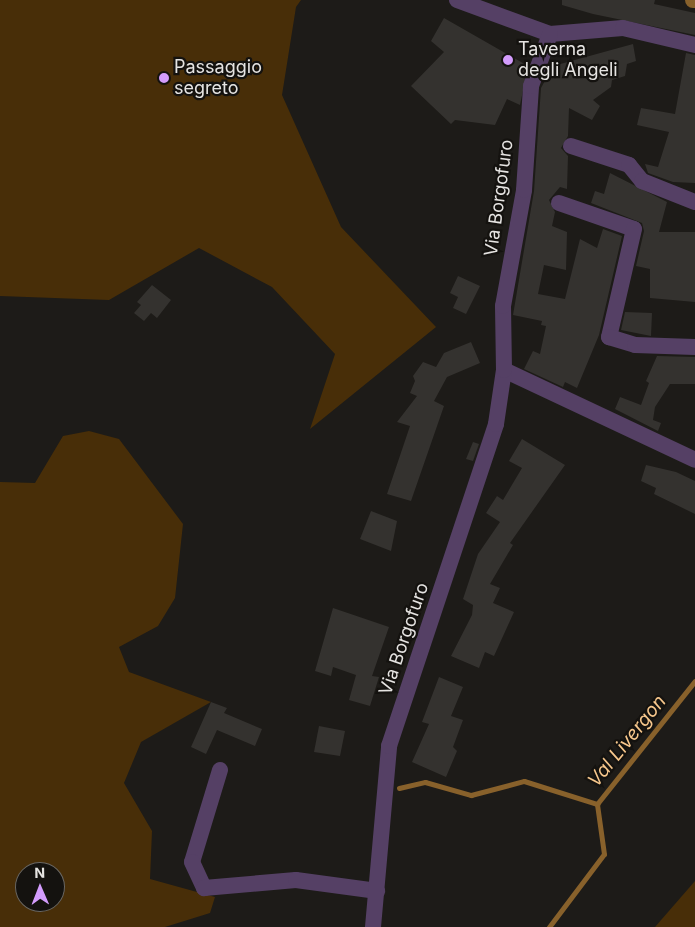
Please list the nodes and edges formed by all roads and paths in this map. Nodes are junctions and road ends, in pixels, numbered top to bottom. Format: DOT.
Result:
graph roads {
  1 [pos="457,0"];
  2 [pos="550,34"];
  3 [pos="695,46"];
  4 [pos="571,146"];
  5 [pos="695,202"];
  6 [pos="559,203"];
  7 [pos="695,347"];
  8 [pos="504,370"];
  9 [pos="695,460"];
  10 [pos="220,770"];
  11 [pos="377,891"];
  12 [pos="372,927"];
  1 -- 2 [label="street"];
  2 -- 3 [label="street"];
  2 -- 8 [label="street, Via Borgofuro"];
  4 -- 5 [label="street"];
  6 -- 7 [label="street"];
  8 -- 9 [label="street"];
  8 -- 11 [label="street, Via Borgofuro"];
  10 -- 11 [label="street"];
  11 -- 12 [label="street, Via Borgofuro"];
}
